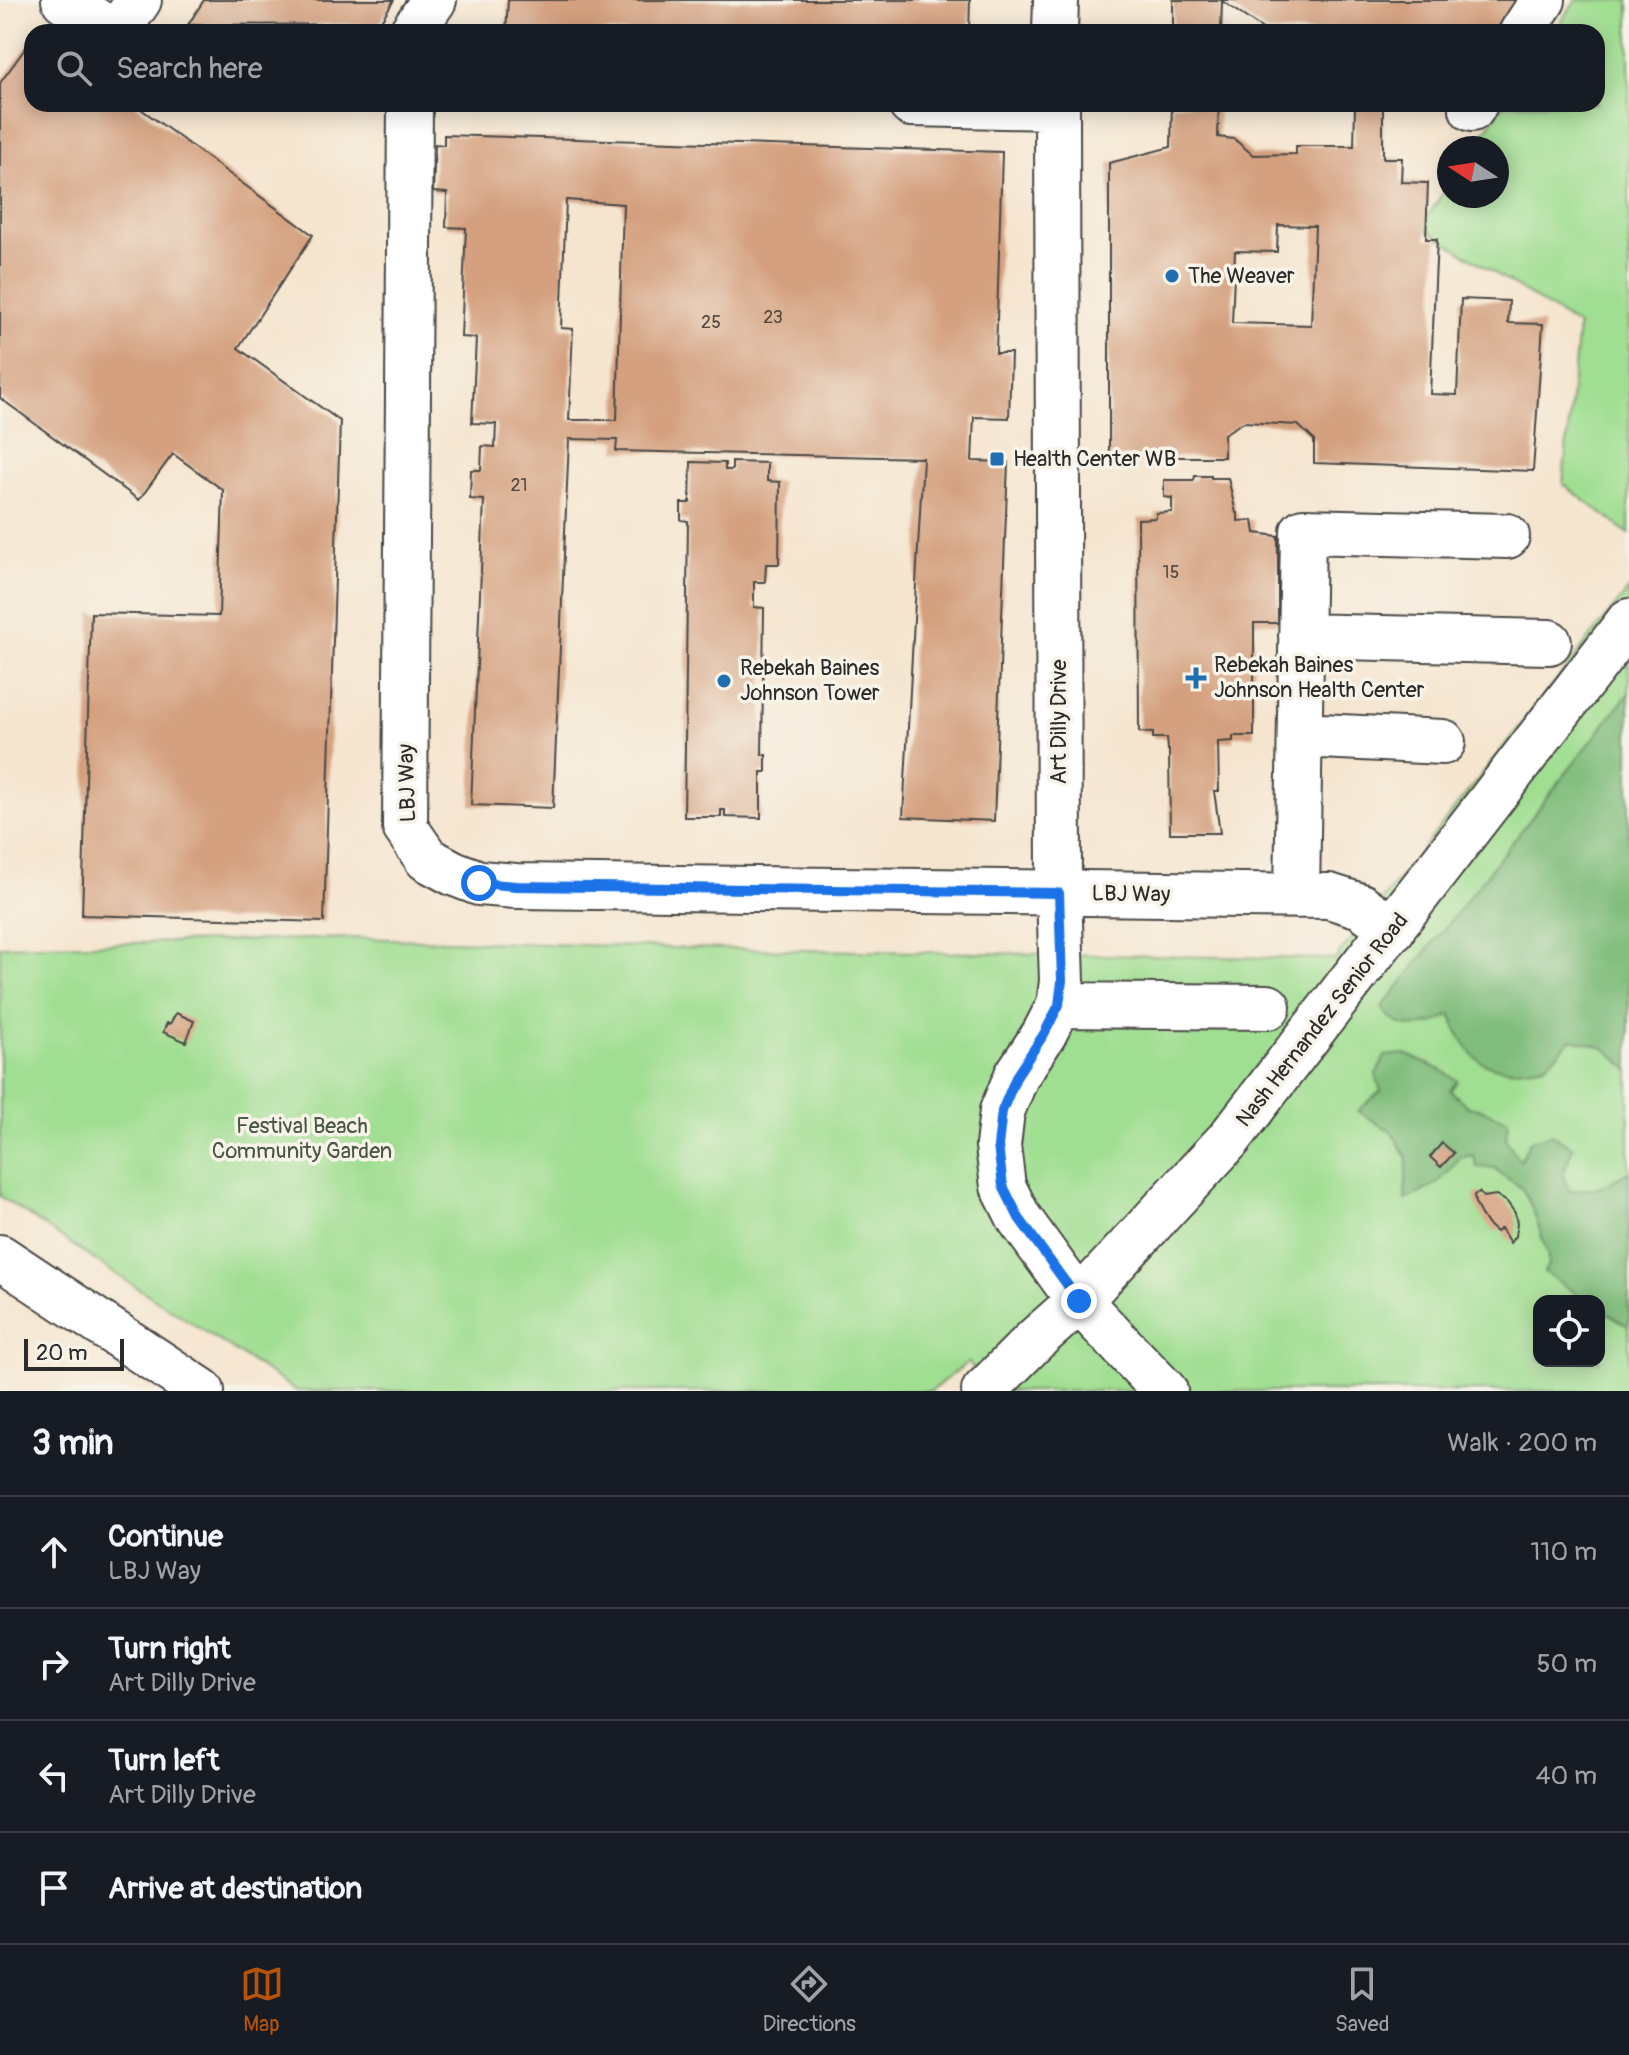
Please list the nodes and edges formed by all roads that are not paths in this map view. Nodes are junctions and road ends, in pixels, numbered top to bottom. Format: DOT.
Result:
graph roads {
  1 [pos="64,0"];
  2 [pos="139,0"];
  3 [pos="434,0"];
  4 [pos="1056,0"];
  5 [pos="1543,0"];
  6 [pos="102,24"];
  7 [pos="121,24"];
  8 [pos="418,24"];
  9 [pos="1055,24"];
  10 [pos="1527,24"];
  11 [pos="410,112"];
  12 [pos="1057,112"];
  13 [pos="1507,536"];
  14 [pos="1629,621"];
  15 [pos="1301,636"];
  16 [pos="1549,642"];
  17 [pos="1300,735"];
  18 [pos="1443,742"];
  19 [pos="1059,893"];
  20 [pos="1297,896"];
  21 [pos="1393,929"];
  22 [pos="1059,1005"];
  23 [pos="1268,1007"];
  24 [pos="0,1257"];
  25 [pos="1079,1301"];
  26 [pos="202,1391"];
  27 [pos="984,1391"];
  28 [pos="1165,1391"];
  1 -- 6 [label="street"];
  2 -- 7 [label="street"];
  3 -- 8 [label="street"];
  4 -- 9 [label="street"];
  5 -- 10 [label="street"];
  11 -- 19 [label="street, LBJ Way"];
  12 -- 19 [label="street, Art Dilly Drive"];
  13 -- 15 [label="street"];
  14 -- 21 [label="street, Nash Hernandez Senior Road"];
  15 -- 16 [label="street"];
  15 -- 17 [label="street"];
  17 -- 18 [label="street"];
  17 -- 20 [label="street"];
  19 -- 20 [label="street, LBJ Way"];
  19 -- 22 [label="street, Art Dilly Drive"];
  20 -- 21 [label="street, LBJ Way"];
  21 -- 25 [label="street, Nash Hernandez Senior Road"];
  22 -- 23 [label="street"];
  22 -- 25 [label="street, Art Dilly Drive"];
  24 -- 26 [label="street"];
  25 -- 27 [label="street, Nash Hernandez Senior Road"];
  25 -- 28 [label="street, Art Dilly Drive"];
}
